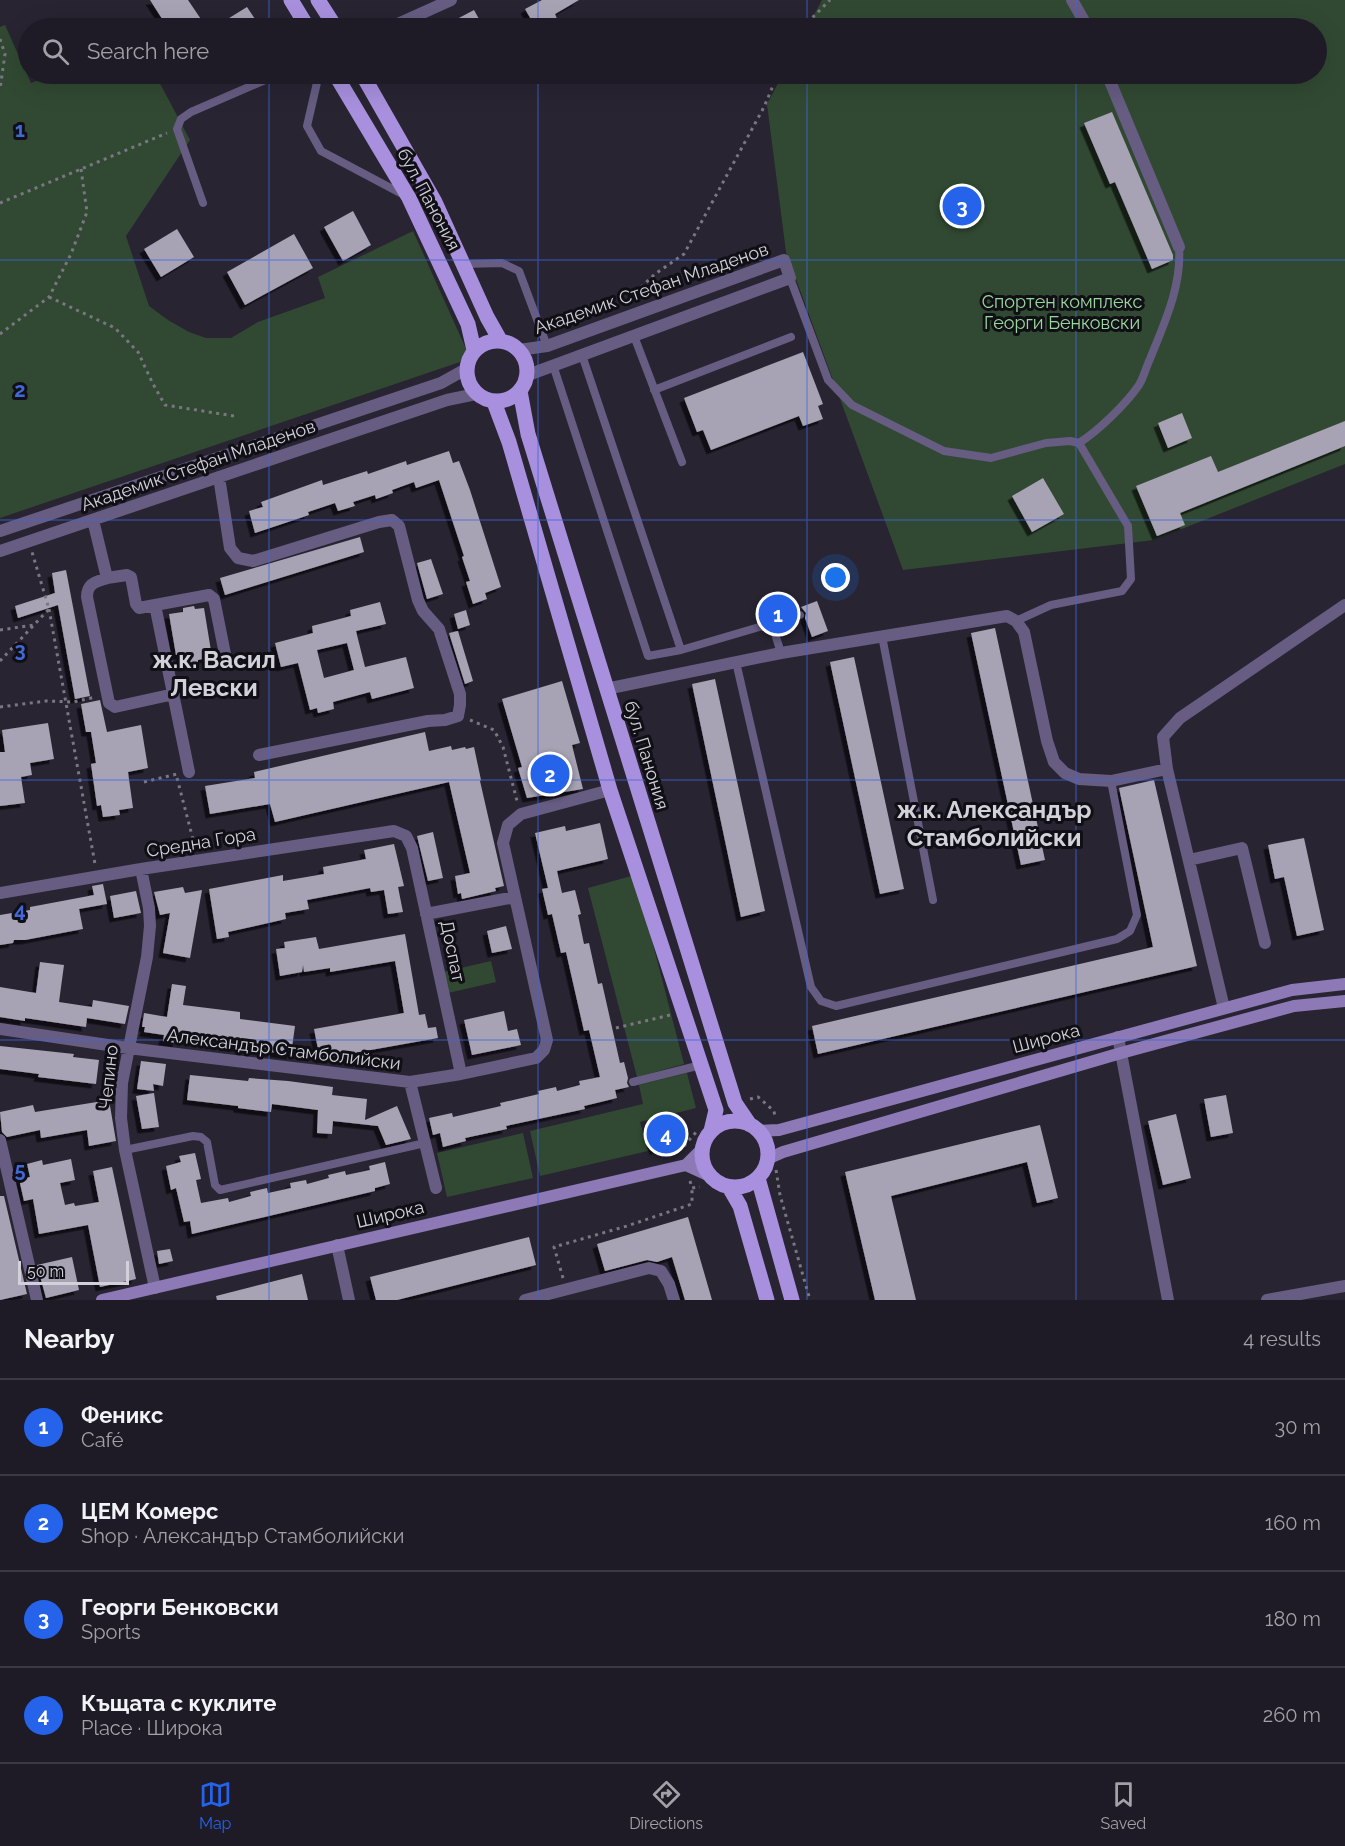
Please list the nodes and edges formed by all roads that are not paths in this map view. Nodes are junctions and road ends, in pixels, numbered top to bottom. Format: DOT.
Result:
graph roads {
  1 [pos="291,0"];
  2 [pos="318,0"];
  3 [pos="451,0"];
  4 [pos="1072,0"];
  5 [pos="302,18"];
  6 [pos="330,18"];
  7 [pos="411,18"];
  8 [pos="1082,18"];
  9 [pos="256,84"];
  10 [pos="317,84"];
  11 [pos="341,84"];
  12 [pos="368,84"];
  13 [pos="1111,84"];
  14 [pos="410,198"];
  15 [pos="203,203"];
  16 [pos="1179,248"];
  17 [pos="464,264"];
  18 [pos="790,278"];
  19 [pos="634,336"];
  20 [pos="791,337"];
  21 [pos="500,340"];
  22 [pos="547,346"];
  23 [pos="474,350"];
  24 [pos="519,351"];
  25 [pos="582,355"];
  26 [pos="553,365"];
  27 [pos="466,369"];
  28 [pos="528,375"];
  29 [pos="654,390"];
  30 [pos="520,391"];
  31 [pos="476,394"];
  32 [pos="494,402"];
  33 [pos="1079,443"];
  34 [pos="682,462"];
  35 [pos="219,477"];
  36 [pos="93,519"];
  37 [pos="0,531"];
  38 [pos="0,551"];
  39 [pos="107,578"];
  40 [pos="155,605"];
  41 [pos="1345,605"];
  42 [pos="800,615"];
  43 [pos="1016,621"];
  44 [pos="772,624"];
  45 [pos="882,636"];
  46 [pos="681,650"];
  47 [pos="781,653"];
  48 [pos="225,654"];
  49 [pos="736,662"];
  50 [pos="606,689"];
  51 [pos="174,694"];
  52 [pos="259,755"];
  53 [pos="1167,769"];
  54 [pos="189,772"];
  55 [pos="1111,781"];
  56 [pos="610,790"];
  57 [pos="406,836"];
  58 [pos="1189,860"];
  59 [pos="141,869"];
  60 [pos="0,893"];
  61 [pos="515,897"];
  62 [pos="933,900"];
  63 [pos="426,914"];
  64 [pos="1266,943"];
  65 [pos="1345,984"];
  66 [pos="1345,1001"];
  67 [pos="1224,1008"];
  68 [pos="0,1029"];
  69 [pos="1118,1037"];
  70 [pos="128,1048"];
  71 [pos="1121,1053"];
  72 [pos="701,1065"];
  73 [pos="460,1074"];
  74 [pos="410,1082"];
  75 [pos="633,1082"];
  76 [pos="754,1128"];
  77 [pos="711,1131"];
  78 [pos="0,1140"];
  79 [pos="425,1143"];
  80 [pos="702,1149"];
  81 [pos="125,1150"];
  82 [pos="2,1155"];
  83 [pos="767,1159"];
  84 [pos="686,1165"];
  85 [pos="758,1178"];
  86 [pos="710,1181"];
  87 [pos="729,1187"];
  88 [pos="436,1188"];
  89 [pos="337,1245"];
  90 [pos="1345,1286"];
  91 [pos="155,1288"];
  92 [pos="37,1300"];
  93 [pos="102,1300"];
  94 [pos="349,1300"];
  95 [pos="525,1300"];
  96 [pos="674,1300"];
  97 [pos="767,1300"];
  98 [pos="792,1300"];
  99 [pos="1168,1300"];
  100 [pos="1267,1300"];
  1 -- 5 [label="main road"];
  2 -- 6 [label="main road"];
  3 -- 7 [label="street"];
  4 -- 8 [label="street"];
  9 -- 15 [label="lane"];
  10 -- 14 [label="lane"];
  11 -- 14 [label="main road, бул. Панония"];
  12 -- 17 [label="main road, бул. Панония"];
  13 -- 16 [label="street"];
  14 -- 23 [label="main road, бул. Панония"];
  16 -- 33 [label="lane"];
  17 -- 21 [label="main road, бул. Панония"];
  17 -- 22 [label="lane"];
  18 -- 19 [label="street, Академик Стефан Младенов"];
  18 -- 22 [label="street, Академик Стефан Младенов"];
  18 -- 33 [label="lane"];
  19 -- 25 [label="street, Академик Стефан Младенов"];
  19 -- 29 [label="lane"];
  20 -- 29 [label="lane"];
  21 -- 23 [label="main road"];
  21 -- 24 [label="main road"];
  22 -- 24 [label="street, Академик Стефан Младенов"];
  23 -- 27 [label="main road"];
  24 -- 28 [label="main road"];
  25 -- 26 [label="street, Академик Стефан Младенов"];
  25 -- 46 [label="lane"];
  26 -- 28 [label="street, Академик Стефан Младенов"];
  26 -- 46 [label="lane"];
  27 -- 31 [label="main road"];
  27 -- 37 [label="street, Академик Стефан Младенов"];
  28 -- 30 [label="main road"];
  29 -- 34 [label="lane"];
  30 -- 32 [label="main road"];
  30 -- 50 [label="main road, бул. Панония"];
  31 -- 32 [label="main road"];
  31 -- 35 [label="street, Академик Стефан Младенов"];
  32 -- 56 [label="main road"];
  33 -- 43 [label="lane"];
  35 -- 36 [label="street, Академик Стефан Младенов"];
  35 -- 52 [label="street"];
  36 -- 38 [label="street, Академик Стефан Младенов"];
  36 -- 39 [label="street"];
  39 -- 40 [label="street"];
  39 -- 51 [label="street"];
  40 -- 48 [label="street"];
  40 -- 51 [label="street"];
  41 -- 53 [label="street"];
  42 -- 44 [label="lane"];
  43 -- 45 [label="street"];
  43 -- 55 [label="street"];
  44 -- 46 [label="lane"];
  44 -- 47 [label="lane"];
  45 -- 47 [label="street"];
  45 -- 62 [label="lane"];
  47 -- 49 [label="street"];
  49 -- 50 [label="street"];
  49 -- 55 [label="lane"];
  50 -- 76 [label="main road, бул. Панония"];
  51 -- 54 [label="street"];
  53 -- 55 [label="street"];
  53 -- 58 [label="street"];
  56 -- 61 [label="street, Александър Стамболийски"];
  56 -- 72 [label="main road"];
  57 -- 59 [label="street, Средна Гора"];
  57 -- 63 [label="street, Доспат"];
  58 -- 64 [label="street"];
  58 -- 67 [label="street"];
  59 -- 60 [label="street, Средна Гора"];
  59 -- 70 [label="street, Чепино"];
  61 -- 63 [label="street"];
  61 -- 73 [label="street, Александър Стамболийски"];
  63 -- 73 [label="street, Доспат"];
  65 -- 67 [label="main road, Широка"];
  66 -- 71 [label="main road, Широка"];
  67 -- 69 [label="main road, Широка"];
  68 -- 70 [label="street, Александър Стамболийски"];
  69 -- 71 [label="street"];
  69 -- 76 [label="main road, Широка"];
  70 -- 74 [label="street, Александър Стамболийски"];
  70 -- 81 [label="street, Чепино"];
  71 -- 83 [label="main road, Широка"];
  71 -- 99 [label="street"];
  72 -- 75 [label="lane"];
  72 -- 77 [label="main road"];
  73 -- 74 [label="street, Александър Стамболийски"];
  74 -- 79 [label="street"];
  76 -- 77 [label="main road"];
  76 -- 83 [label="main road, бул. Панония"];
  77 -- 80 [label="main road"];
  78 -- 82 [label="street"];
  79 -- 81 [label="lane"];
  79 -- 88 [label="street"];
  80 -- 84 [label="main road"];
  80 -- 86 [label="main road"];
  81 -- 91 [label="street, Чепино"];
  82 -- 92 [label="street"];
  83 -- 85 [label="main road"];
  84 -- 86 [label="main road"];
  84 -- 89 [label="main road, Широка"];
  85 -- 87 [label="main road"];
  85 -- 98 [label="main road"];
  86 -- 87 [label="main road"];
  87 -- 97 [label="main road"];
  89 -- 91 [label="main road, Широка"];
  89 -- 94 [label="street"];
  90 -- 100 [label="street"];
  91 -- 93 [label="main road, Широка"];
  95 -- 96 [label="street"];
}
